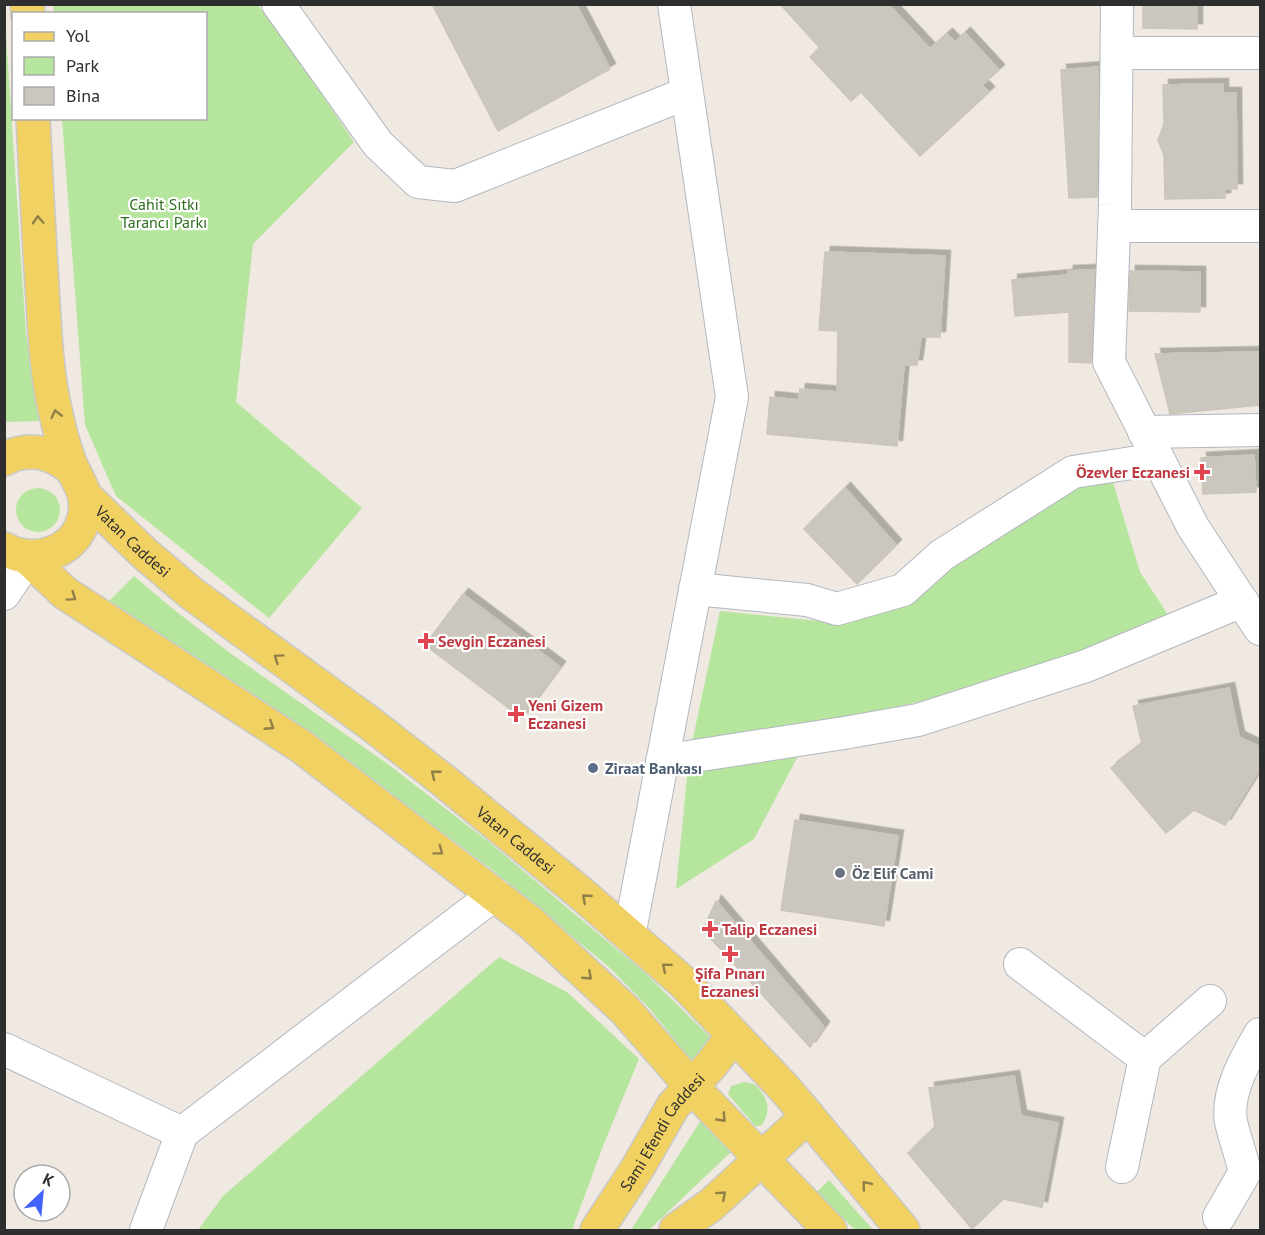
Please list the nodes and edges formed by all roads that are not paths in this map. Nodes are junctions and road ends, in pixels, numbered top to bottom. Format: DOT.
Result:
graph roads {
  1 [pos="278,4"];
  2 [pos="675,4"];
  3 [pos="1117,4"];
  4 [pos="1260,52"];
  5 [pos="1117,53"];
  6 [pos="687,93"];
  7 [pos="33,120"];
  8 [pos="1114,226"];
  9 [pos="1260,226"];
  10 [pos="1260,430"];
  11 [pos="1144,432"];
  12 [pos="4,459"];
  13 [pos="1158,459"];
  14 [pos="80,483"];
  15 [pos="16,554"];
  16 [pos="695,589"];
  17 [pos="4,594"];
  18 [pos="1253,614"];
  19 [pos="662,761"];
  20 [pos="495,894"];
  21 [pos="630,936"];
  22 [pos="1020,964"];
  23 [pos="1210,1001"];
  24 [pos="1260,1034"];
  25 [pos="734,1036"];
  26 [pos="4,1049"];
  27 [pos="1145,1058"];
  28 [pos="691,1086"];
  29 [pos="808,1116"];
  30 [pos="182,1132"];
  31 [pos="761,1159"];
  32 [pos="1122,1167"];
  33 [pos="1219,1217"];
  34 [pos="146,1230"];
  35 [pos="597,1230"];
  36 [pos="676,1230"];
  37 [pos="830,1230"];
  38 [pos="903,1230"];
  1 -- 6 [label="street"];
  2 -- 6 [label="street"];
  3 -- 5 [label="street"];
  4 -- 5 [label="street"];
  5 -- 8 [label="street"];
  6 -- 16 [label="street"];
  14 -- 7 [label="main road, Vatan Caddesi, one-way"];
  8 -- 9 [label="street"];
  8 -- 11 [label="street"];
  10 -- 11 [label="street"];
  11 -- 13 [label="street"];
  12 -- 14 [label="main road, Vatan Caddesi"];
  13 -- 16 [label="street"];
  13 -- 18 [label="street"];
  14 -- 15 [label="main road, Vatan Caddesi"];
  21 -- 14 [label="main road, Vatan Caddesi, one-way"];
  15 -- 17 [label="street"];
  15 -- 20 [label="main road, one-way"];
  16 -- 19 [label="street"];
  18 -- 19 [label="street"];
  19 -- 21 [label="street"];
  20 -- 28 [label="main road, one-way"];
  20 -- 30 [label="street"];
  25 -- 21 [label="main road, Vatan Caddesi, one-way"];
  22 -- 27 [label="street"];
  23 -- 27 [label="street"];
  24 -- 33 [label="street"];
  25 -- 28 [label="main road, Sami Efendi Caddesi"];
  25 -- 29 [label="main road, Vatan Caddesi"];
  26 -- 30 [label="street"];
  27 -- 32 [label="street"];
  28 -- 31 [label="main road, one-way"];
  28 -- 35 [label="main road, Sami Efendi Caddesi"];
  29 -- 31 [label="main road"];
  38 -- 29 [label="main road, Vatan Caddesi, one-way"];
  30 -- 34 [label="street"];
  36 -- 31 [label="main road, one-way"];
  31 -- 37 [label="main road"];
}
